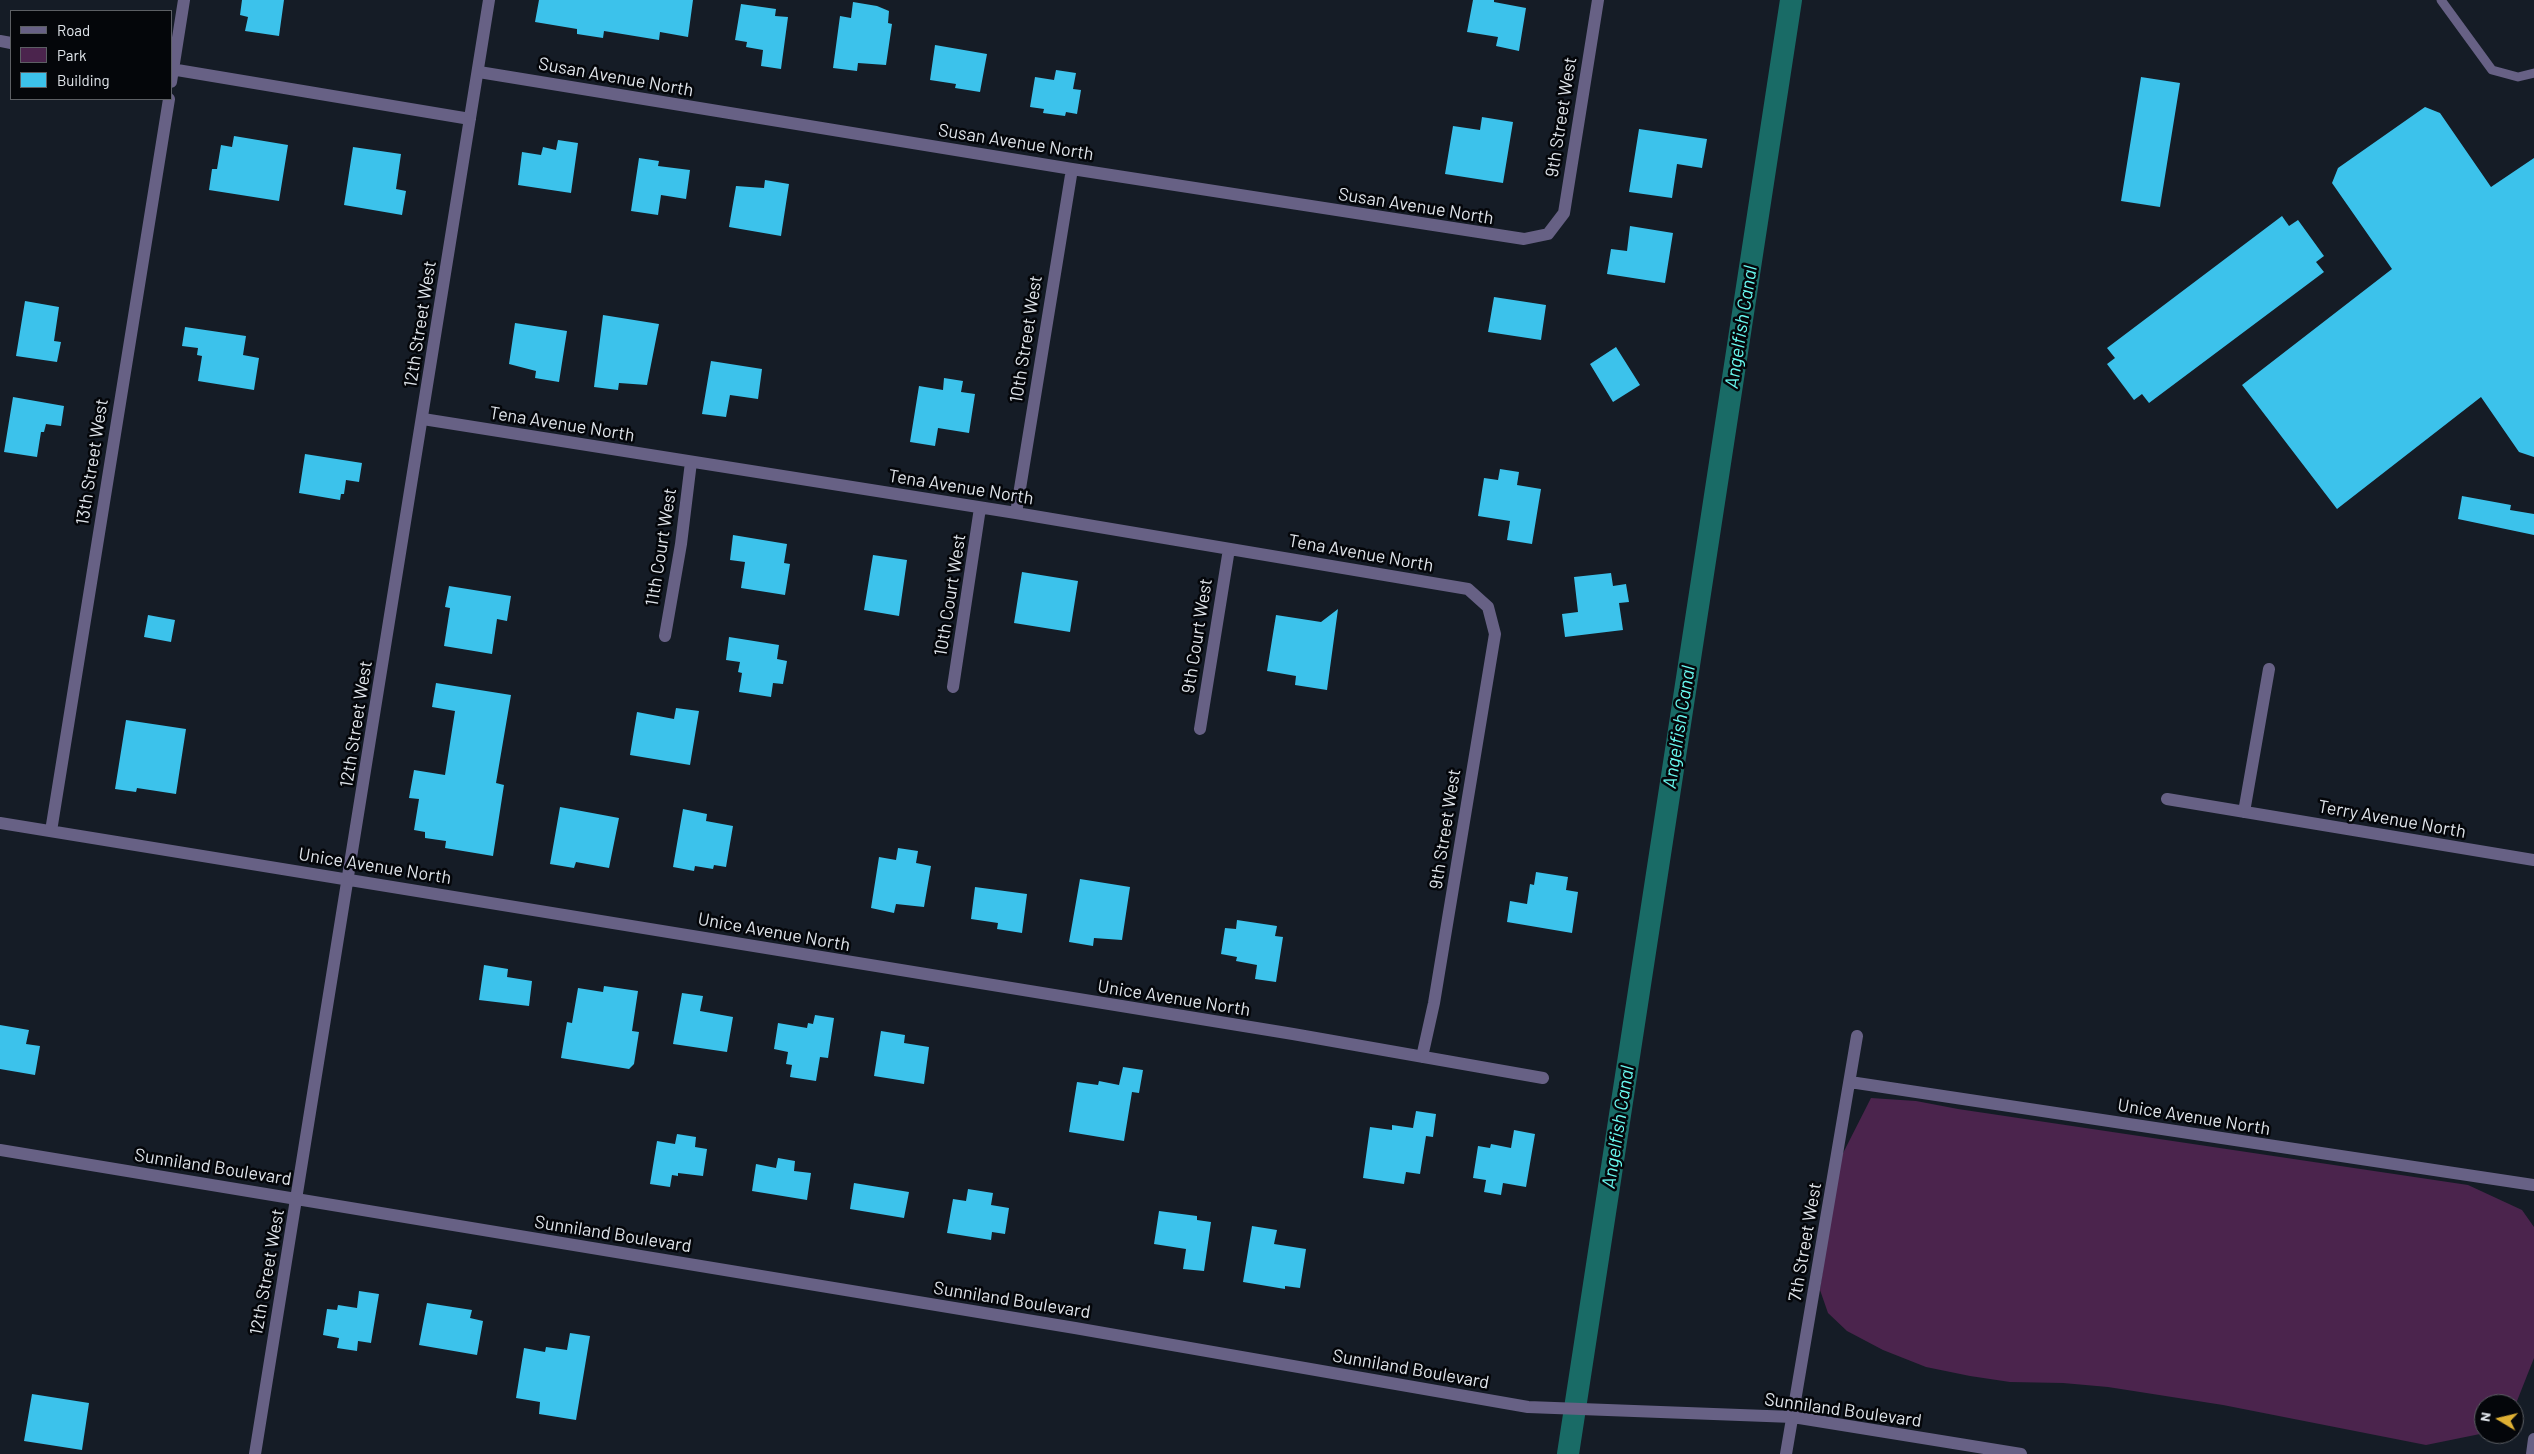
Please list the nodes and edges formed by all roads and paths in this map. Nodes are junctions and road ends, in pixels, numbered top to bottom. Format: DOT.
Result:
graph roads {
  1 [pos="184,0"];
  2 [pos="489,0"];
  3 [pos="1598,0"];
  4 [pos="2441,0"];
  5 [pos="479,72"];
  6 [pos="2534,73"];
  7 [pos="172,74"];
  8 [pos="169,100"];
  9 [pos="470,119"];
  10 [pos="1072,169"];
  11 [pos="1548,234"];
  12 [pos="423,419"];
  13 [pos="691,462"];
  14 [pos="980,508"];
  15 [pos="1016,513"];
  16 [pos="1229,549"];
  17 [pos="1488,607"];
  18 [pos="665,636"];
  19 [pos="2268,668"];
  20 [pos="953,687"];
  21 [pos="1200,729"];
  22 [pos="2167,799"];
  23 [pos="2244,812"];
  24 [pos="0,823"];
  25 [pos="51,831"];
  26 [pos="2534,860"];
  27 [pos="349,880"];
  28 [pos="1857,1036"];
  29 [pos="1422,1057"];
  30 [pos="1542,1078"];
  31 [pos="1850,1082"];
  32 [pos="0,1150"];
  33 [pos="2534,1185"];
  34 [pos="298,1199"];
  35 [pos="1793,1417"];
  36 [pos="2534,1439"];
  37 [pos="255,1454"];
  38 [pos="1786,1454"];
  39 [pos="2021,1454"];
  40 [pos="2532,1454"];
  1 -- 7 [label="street"];
  2 -- 5 [label="street, 12th Street West"];
  3 -- 11 [label="street, 9th Street West"];
  4 -- 6 [label="lane"];
  5 -- 9 [label="street, 12th Street West"];
  5 -- 10 [label="street, Susan Avenue North"];
  7 -- 9 [label="street"];
  8 -- 25 [label="street, 13th Street West"];
  9 -- 12 [label="street, 12th Street West"];
  10 -- 11 [label="street, Susan Avenue North"];
  10 -- 15 [label="street, 10th Street West"];
  12 -- 13 [label="street, Tena Avenue North"];
  12 -- 27 [label="street, 12th Street West"];
  13 -- 14 [label="street, Tena Avenue North"];
  13 -- 18 [label="street, 11th Court West"];
  14 -- 15 [label="street, Tena Avenue North"];
  14 -- 20 [label="street, 10th Court West"];
  15 -- 16 [label="street, Tena Avenue North"];
  16 -- 17 [label="street, Tena Avenue North"];
  16 -- 21 [label="street, 9th Court West"];
  17 -- 29 [label="street, 9th Street West"];
  19 -- 23 [label="street"];
  22 -- 23 [label="street, Terry Avenue North"];
  23 -- 26 [label="street, Terry Avenue North"];
  24 -- 25 [label="street, Unice Avenue North"];
  25 -- 27 [label="street, Unice Avenue North"];
  27 -- 29 [label="street, Unice Avenue North"];
  27 -- 34 [label="street, 12th Street West"];
  28 -- 31 [label="street, 7th Street West"];
  29 -- 30 [label="street, Unice Avenue North"];
  31 -- 33 [label="street, Unice Avenue North"];
  31 -- 35 [label="street, 7th Street West"];
  32 -- 34 [label="street, Sunniland Boulevard"];
  34 -- 35 [label="street, Sunniland Boulevard"];
  34 -- 37 [label="street, 12th Street West"];
  35 -- 38 [label="street, 7th Street West"];
  35 -- 39 [label="street, Sunniland Boulevard"];
  36 -- 40 [label="street"];
}
